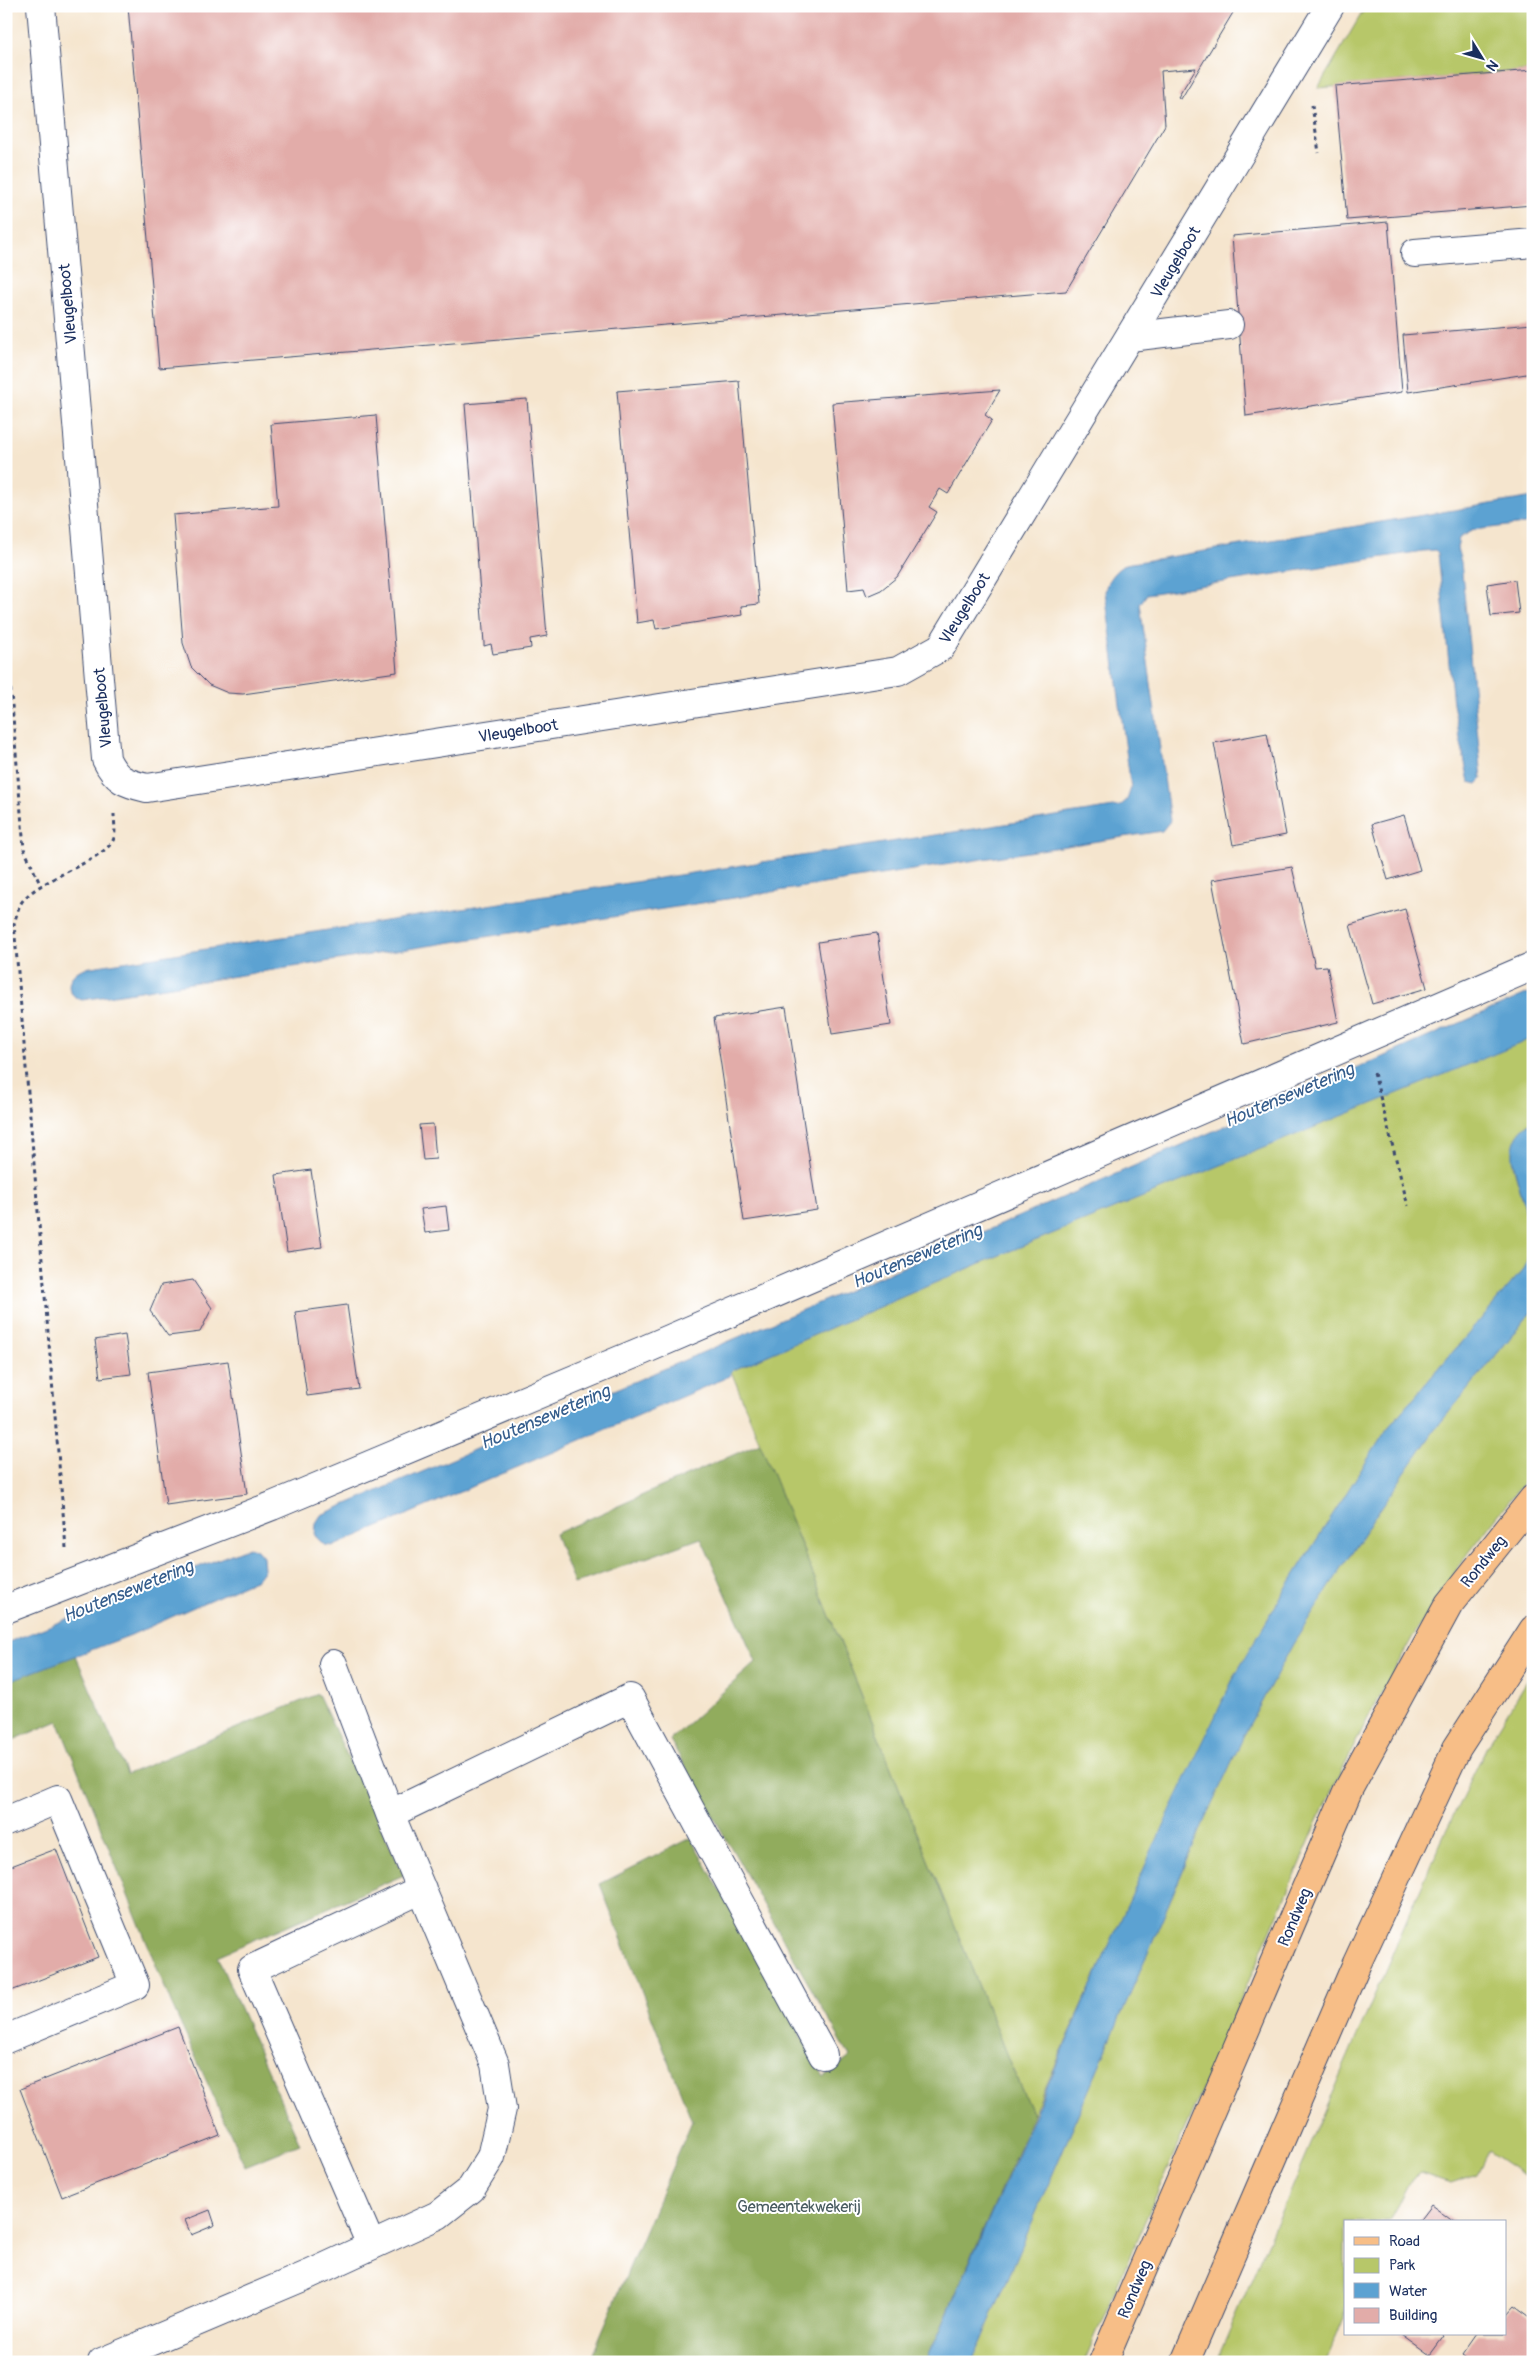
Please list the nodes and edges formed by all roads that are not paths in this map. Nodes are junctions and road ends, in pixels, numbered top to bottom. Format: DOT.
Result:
graph roads {
  1 [pos="41,6"];
  2 [pos="1330,6"];
  3 [pos="1533,243"];
  4 [pos="1415,253"];
  5 [pos="1229,325"];
  6 [pos="1130,337"];
  7 [pos="1533,966"];
  8 [pos="1533,1499"];
  9 [pos="6,1609"];
  10 [pos="1533,1630"];
  11 [pos="332,1664"];
  12 [pos="390,1814"];
  13 [pos="6,1821"];
  14 [pos="422,1889"];
  15 [pos="6,2039"];
  16 [pos="823,2055"];
  17 [pos="371,2245"];
  18 [pos="102,2362"];
  19 [pos="1103,2362"];
  20 [pos="1185,2362"];
  1 -- 6 [label="street, Vleugelboot"];
  2 -- 6 [label="street, Vleugelboot"];
  3 -- 4 [label="street"];
  5 -- 6 [label="street"];
  7 -- 9 [label="street"];
  8 -- 19 [label="main road, Rondweg"];
  10 -- 20 [label="main road"];
  11 -- 12 [label="street"];
  12 -- 14 [label="street"];
  12 -- 16 [label="street"];
  13 -- 15 [label="street"];
  14 -- 17 [label="street"];
  14 -- 17 [label="street"];
  17 -- 18 [label="street"];
}
